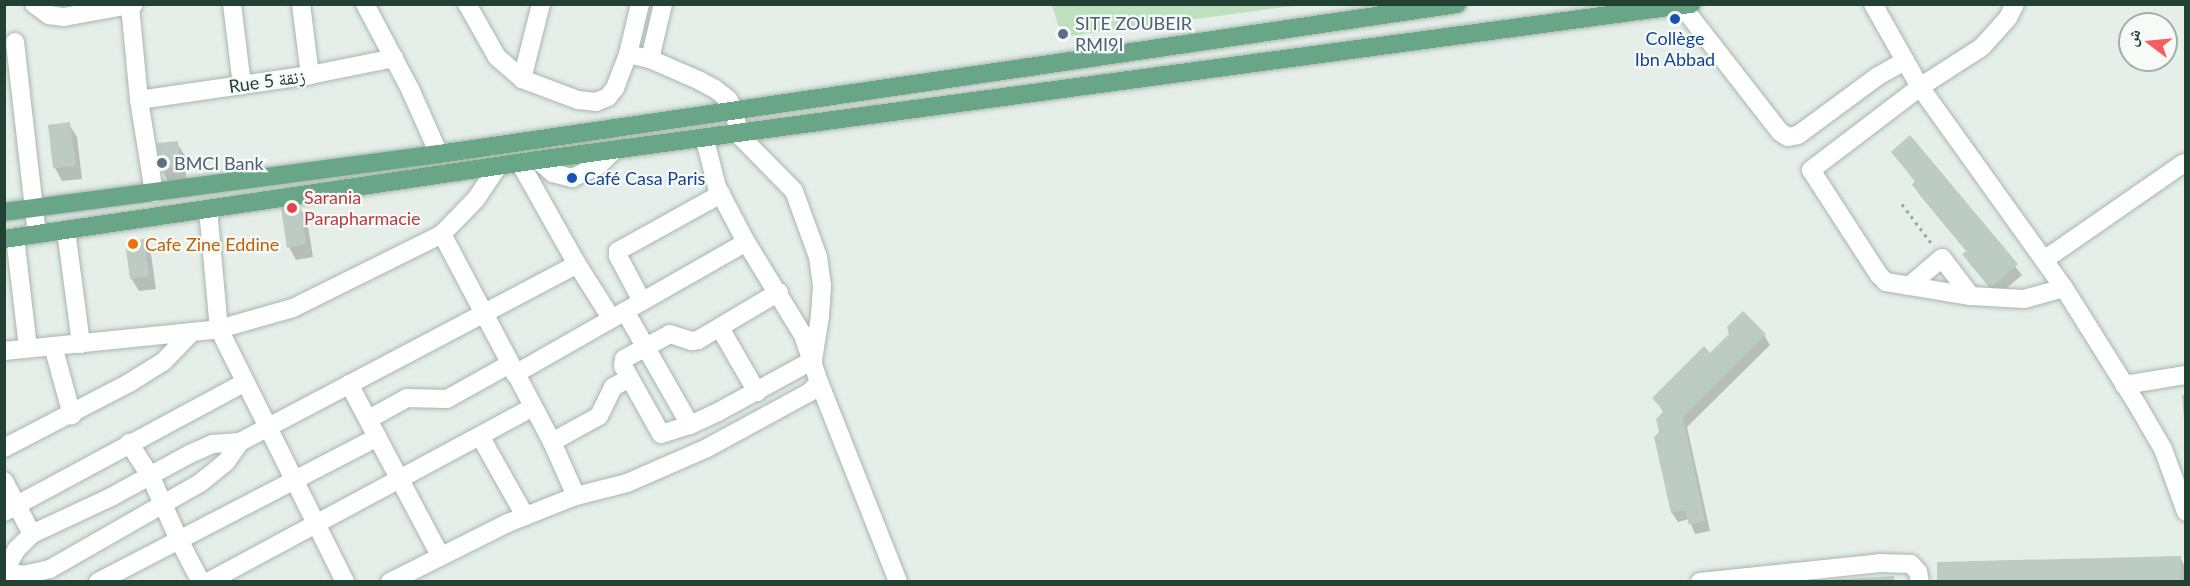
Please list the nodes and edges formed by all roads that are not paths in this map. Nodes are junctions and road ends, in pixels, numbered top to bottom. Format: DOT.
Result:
graph roads {
  1 [pos="34,4"];
  2 [pos="232,4"];
  3 [pos="301,4"];
  4 [pos="365,4"];
  5 [pos="467,4"];
  6 [pos="541,4"];
  7 [pos="640,4"];
  8 [pos="663,4"];
  9 [pos="1457,4"];
  10 [pos="2015,4"];
  11 [pos="1686,5"];
  12 [pos="1874,5"];
  13 [pos="125,6"];
  14 [pos="15,42"];
  15 [pos="628,54"];
  16 [pos="394,58"];
  17 [pos="650,59"];
  18 [pos="1905,61"];
  19 [pos="310,75"];
  20 [pos="522,79"];
  21 [pos="242,85"];
  22 [pos="1920,87"];
  23 [pos="140,100"];
  24 [pos="734,111"];
  25 [pos="739,135"];
  26 [pos="705,140"];
  27 [pos="439,154"];
  28 [pos="529,161"];
  29 [pos="2184,163"];
  30 [pos="498,166"];
  31 [pos="154,193"];
  32 [pos="721,194"];
  33 [pos="34,207"];
  34 [pos="208,209"];
  35 [pos="4,212"];
  36 [pos="66,230"];
  37 [pos="38,234"];
  38 [pos="442,234"];
  39 [pos="10,238"];
  40 [pos="746,242"];
  41 [pos="2044,260"];
  42 [pos="577,264"];
  43 [pos="1909,286"];
  44 [pos="2064,288"];
  45 [pos="779,292"];
  46 [pos="1971,296"];
  47 [pos="642,301"];
  48 [pos="484,313"];
  49 [pos="618,314"];
  50 [pos="720,328"];
  51 [pos="219,329"];
  52 [pos="192,332"];
  53 [pos="81,344"];
  54 [pos="647,345"];
  55 [pos="53,346"];
  56 [pos="28,347"];
  57 [pos="4,351"];
  58 [pos="813,360"];
  59 [pos="513,369"];
  60 [pos="2186,375"];
  61 [pos="630,378"];
  62 [pos="245,382"];
  63 [pos="819,382"];
  64 [pos="349,384"];
  65 [pos="2124,385"];
  66 [pos="757,392"];
  67 [pos="533,407"];
  68 [pos="718,412"];
  69 [pos="72,415"];
  70 [pos="369,418"];
  71 [pos="690,425"];
  72 [pos="267,427"];
  73 [pos="480,436"];
  74 [pos="729,436"];
  75 [pos="378,437"];
  76 [pos="240,442"];
  77 [pos="552,442"];
  78 [pos="129,443"];
  79 [pos="4,448"];
  80 [pos="150,475"];
  81 [pos="399,480"];
  82 [pos="4,481"];
  83 [pos="294,481"];
  84 [pos="576,496"];
  85 [pos="163,505"];
  86 [pos="11,509"];
  87 [pos="2186,512"];
  88 [pos="525,516"];
  89 [pos="316,525"];
  90 [pos="32,534"];
  91 [pos="179,540"];
  92 [pos="440,555"];
  93 [pos="54,575"];
  94 [pos="98,582"];
  95 [pos="201,582"];
  96 [pos="208,582"];
  97 [pos="345,582"];
  98 [pos="390,582"];
  99 [pos="898,582"];
  100 [pos="1700,582"];
  101 [pos="1920,582"];
  1 -- 13 [label="street"];
  2 -- 21 [label="street"];
  3 -- 19 [label="street"];
  4 -- 16 [label="street"];
  5 -- 20 [label="street"];
  6 -- 20 [label="street"];
  7 -- 15 [label="street"];
  8 -- 17 [label="street"];
  9 -- 24 [label="main road"];
  10 -- 22 [label="street"];
  11 -- 18 [label="street"];
  11 -- 25 [label="main road"];
  12 -- 18 [label="street"];
  13 -- 23 [label="street"];
  14 -- 33 [label="street"];
  15 -- 17 [label="street"];
  15 -- 20 [label="street"];
  16 -- 19 [label="street, Rue 5 زنقة"];
  16 -- 27 [label="street"];
  17 -- 24 [label="street"];
  18 -- 22 [label="street"];
  19 -- 21 [label="street, Rue 5 زنقة"];
  21 -- 23 [label="street, Rue 5 زنقة"];
  22 -- 41 [label="street"];
  22 -- 43 [label="street"];
  23 -- 31 [label="street"];
  24 -- 25 [label="street"];
  24 -- 27 [label="main road"];
  25 -- 26 [label="main road"];
  25 -- 58 [label="street"];
  26 -- 28 [label="main road"];
  26 -- 32 [label="street"];
  27 -- 31 [label="main road"];
  28 -- 30 [label="main road"];
  28 -- 42 [label="street"];
  29 -- 41 [label="street"];
  30 -- 34 [label="main road"];
  30 -- 38 [label="street"];
  31 -- 33 [label="main road"];
  32 -- 40 [label="street"];
  32 -- 47 [label="street"];
  33 -- 35 [label="main road"];
  33 -- 37 [label="street"];
  34 -- 36 [label="main road"];
  34 -- 51 [label="street"];
  36 -- 37 [label="main road"];
  36 -- 53 [label="street"];
  37 -- 39 [label="main road"];
  38 -- 48 [label="street"];
  38 -- 51 [label="street"];
  39 -- 56 [label="street"];
  40 -- 45 [label="street"];
  40 -- 47 [label="street"];
  41 -- 44 [label="street"];
  42 -- 48 [label="street"];
  42 -- 49 [label="street"];
  43 -- 46 [label="street"];
  43 -- 46 [label="street"];
  44 -- 46 [label="street"];
  44 -- 65 [label="street"];
  45 -- 50 [label="street"];
  45 -- 58 [label="street"];
  47 -- 49 [label="street"];
  48 -- 59 [label="street"];
  48 -- 64 [label="street"];
  49 -- 54 [label="street"];
  49 -- 59 [label="street"];
  50 -- 54 [label="street"];
  50 -- 66 [label="street"];
  51 -- 52 [label="street"];
  51 -- 62 [label="street"];
  52 -- 53 [label="street"];
  52 -- 69 [label="street"];
  53 -- 55 [label="street"];
  54 -- 61 [label="street"];
  54 -- 71 [label="street"];
  55 -- 56 [label="street"];
  55 -- 69 [label="street"];
  56 -- 57 [label="street"];
  58 -- 63 [label="street"];
  58 -- 66 [label="street"];
  59 -- 67 [label="street"];
  59 -- 70 [label="street"];
  60 -- 65 [label="street"];
  61 -- 71 [label="street"];
  61 -- 77 [label="street"];
  62 -- 72 [label="street"];
  62 -- 78 [label="street"];
  63 -- 74 [label="street"];
  63 -- 99 [label="street"];
  64 -- 70 [label="street"];
  64 -- 72 [label="street"];
  65 -- 87 [label="street"];
  66 -- 68 [label="street"];
  67 -- 73 [label="street"];
  67 -- 77 [label="street"];
  68 -- 71 [label="street"];
  68 -- 74 [label="street"];
  69 -- 79 [label="street"];
  70 -- 75 [label="street"];
  72 -- 76 [label="street"];
  72 -- 83 [label="street"];
  73 -- 81 [label="street"];
  73 -- 88 [label="street"];
  74 -- 84 [label="street"];
  75 -- 81 [label="street"];
  75 -- 83 [label="street"];
  76 -- 80 [label="street"];
  76 -- 85 [label="street"];
  77 -- 84 [label="street"];
  78 -- 80 [label="street"];
  78 -- 86 [label="street"];
  80 -- 85 [label="street"];
  80 -- 90 [label="street"];
  81 -- 89 [label="street"];
  81 -- 92 [label="street"];
  82 -- 86 [label="street"];
  83 -- 89 [label="street"];
  83 -- 91 [label="street"];
  84 -- 88 [label="street"];
  85 -- 91 [label="street"];
  85 -- 93 [label="street"];
  86 -- 90 [label="street"];
  88 -- 92 [label="street"];
  89 -- 96 [label="street"];
  89 -- 97 [label="street"];
  90 -- 93 [label="street"];
  91 -- 94 [label="street"];
  91 -- 95 [label="street"];
  92 -- 98 [label="street"];
  100 -- 101 [label="street"];
}
